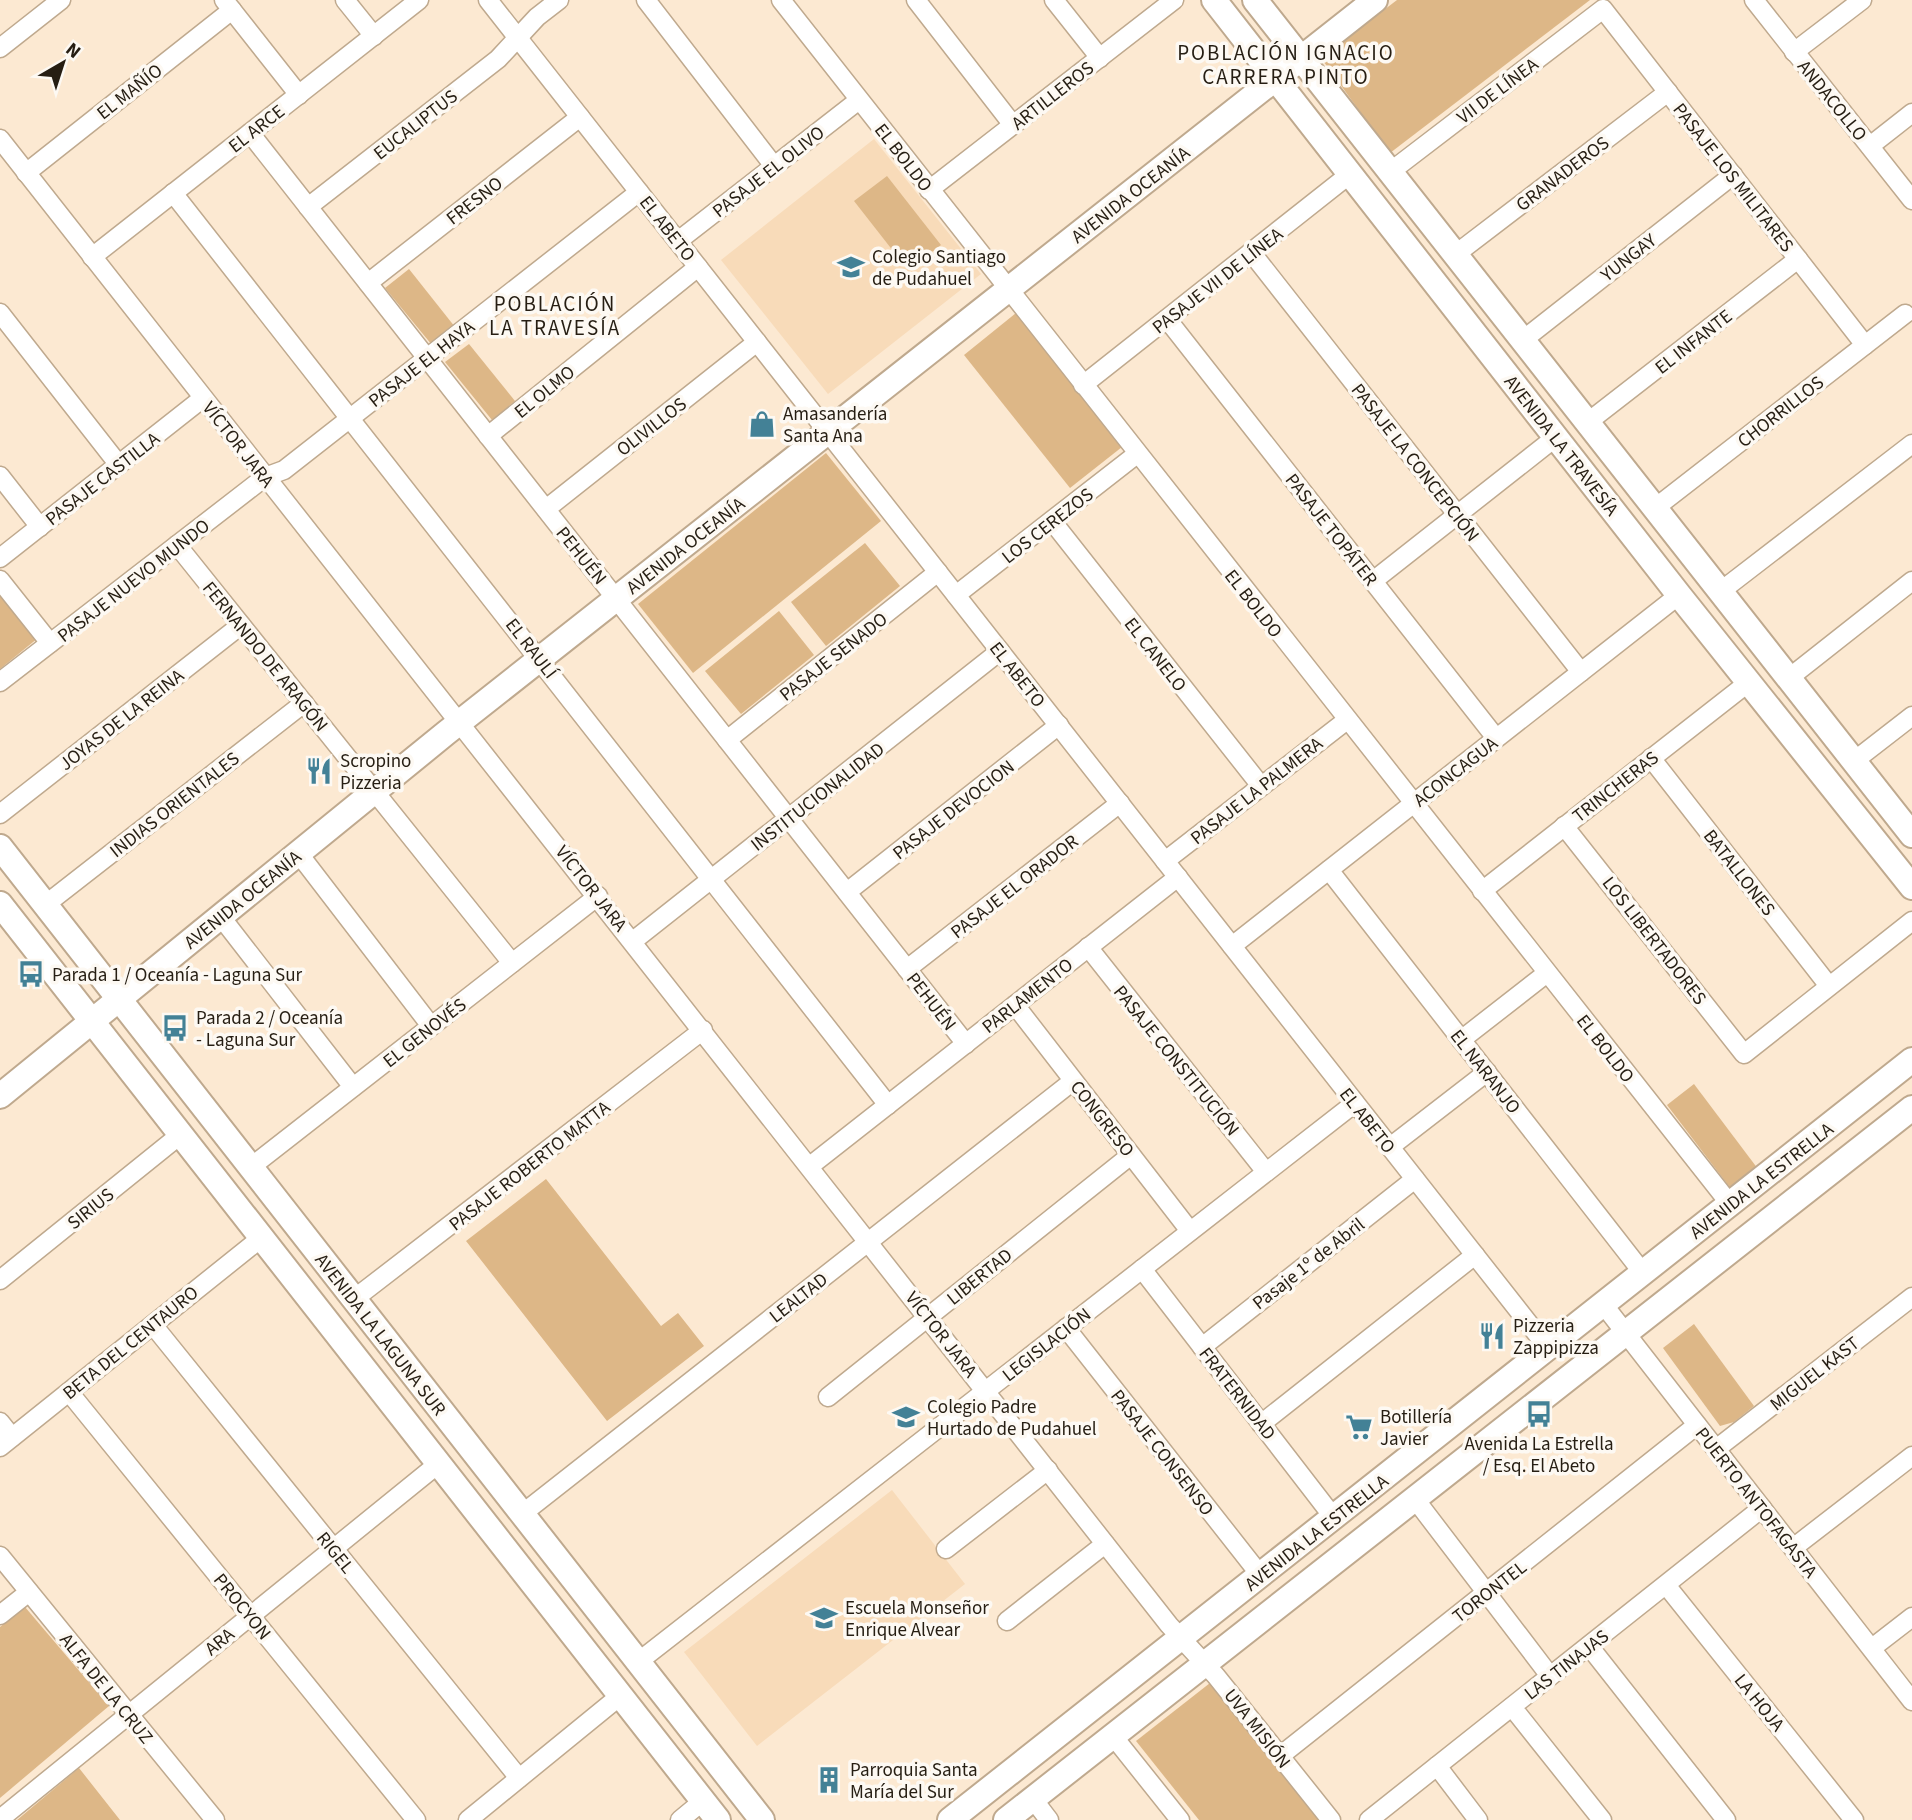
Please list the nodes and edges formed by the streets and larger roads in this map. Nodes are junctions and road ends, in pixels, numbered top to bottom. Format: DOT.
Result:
graph roads {
  1 [pos="61,0"];
  2 [pos="345,0"];
  3 [pos="419,0"];
  4 [pos="488,0"];
  5 [pos="559,0"];
  6 [pos="646,0"];
  7 [pos="781,0"];
  8 [pos="916,0"];
  9 [pos="1054,0"];
  10 [pos="1174,0"];
  11 [pos="1214,0"];
  12 [pos="1255,0"];
  13 [pos="1375,0"];
  14 [pos="1754,0"];
  15 [pos="1863,0"];
  16 [pos="228,5"];
  17 [pos="41,6"];
  18 [pos="1603,9"];
  19 [pos="374,36"];
  20 [pos="517,37"];
  21 [pos="0,48"];
  22 [pos="1794,52"];
  23 [pos="1100,58"];
  24 [pos="1301,58"];
  25 [pos="1276,79"];
  26 [pos="1668,92"];
  27 [pos="299,94"];
  28 [pos="859,100"];
  29 [pos="1912,113"];
  30 [pos="580,117"];
  31 [pos="1013,125"];
  32 [pos="250,133"];
  33 [pos="0,139"];
  34 [pos="1870,146"];
  35 [pos="774,166"];
  36 [pos="1390,172"];
  37 [pos="26,173"];
  38 [pos="1350,174"];
  39 [pos="1733,175"];
  40 [pos="929,190"];
  41 [pos="639,192"];
  42 [pos="173,193"];
  43 [pos="1912,200"];
  44 [pos="308,207"];
  45 [pos="678,241"];
  46 [pos="1251,252"];
  47 [pos="1456,254"];
  48 [pos="92,257"];
  49 [pos="1798,259"];
  50 [pos="698,267"];
  51 [pos="368,283"];
  52 [pos="1008,290"];
  53 [pos="0,313"];
  54 [pos="1905,314"];
  55 [pos="1167,319"];
  56 [pos="1523,340"];
  57 [pos="757,342"];
  58 [pos="1865,345"];
  59 [pos="427,358"];
  60 [pos="1083,385"];
  61 [pos="203,398"];
  62 [pos="350,418"];
  63 [pos="1588,422"];
  64 [pos="828,432"];
  65 [pos="488,436"];
  66 [pos="1556,437"];
  67 [pos="1912,444"];
  68 [pos="1137,454"];
  69 [pos="118,465"];
  70 [pos="0,476"];
  71 [pos="265,477"];
  72 [pos="1656,508"];
  73 [pos="545,509"];
  74 [pos="1457,515"];
  75 [pos="1052,521"];
  76 [pos="40,527"];
  77 [pos="177,545"];
  78 [pos="0,558"];
  79 [pos="938,572"];
  80 [pos="0,580"];
  81 [pos="1373,581"];
  82 [pos="1912,581"];
  83 [pos="1721,591"];
  84 [pos="1679,595"];
  85 [pos="956,596"];
  86 [pos="617,598"];
  87 [pos="242,625"];
  88 [pos="50,643"];
  89 [pos="1000,651"];
  90 [pos="540,659"];
  91 [pos="1581,672"];
  92 [pos="1789,678"];
  93 [pos="0,682"];
  94 [pos="1749,682"];
  95 [pos="304,703"];
  96 [pos="1912,716"];
  97 [pos="1347,720"];
  98 [pos="461,722"];
  99 [pos="1059,726"];
  100 [pos="1496,738"];
  101 [pos="727,740"];
  102 [pos="1651,758"];
  103 [pos="1854,761"];
  104 [pos="1261,786"];
  105 [pos="375,792"];
  106 [pos="1120,803"];
  107 [pos="1413,804"];
  108 [pos="0,814"];
  109 [pos="788,818"];
  110 [pos="1564,826"];
  111 [pos="1912,835"];
  112 [pos="0,847"];
  113 [pos="299,854"];
  114 [pos="1165,861"];
  115 [pos="1329,870"];
  116 [pos="1178,877"];
  117 [pos="711,879"];
  118 [pos="1912,887"];
  119 [pos="1482,891"];
  120 [pos="847,892"];
  121 [pos="597,896"];
  122 [pos="0,904"];
  123 [pos="45,905"];
  124 [pos="221,917"];
  125 [pos="1912,921"];
  126 [pos="633,941"];
  127 [pos="1232,946"];
  128 [pos="1088,947"];
  129 [pos="512,963"];
  130 [pos="907,969"];
  131 [pos="1547,973"];
  132 [pos="1829,986"];
  133 [pos="119,999"];
  134 [pos="1015,1005"];
  135 [pos="92,1021"];
  136 [pos="431,1026"];
  137 [pos="703,1030"];
  138 [pos="1461,1040"];
  139 [pos="966,1044"];
  140 [pos="1912,1060"];
  141 [pos="1487,1072"];
  142 [pos="1073,1081"];
  143 [pos="353,1087"];
  144 [pos="0,1096"];
  145 [pos="1355,1103"];
  146 [pos="888,1105"];
  147 [pos="1912,1108"];
  148 [pos="180,1135"];
  149 [pos="1390,1147"];
  150 [pos="1130,1154"];
  151 [pos="810,1166"];
  152 [pos="251,1167"];
  153 [pos="1266,1172"];
  154 [pos="1415,1178"];
  155 [pos="1730,1204"];
  156 [pos="1190,1231"];
  157 [pos="261,1238"];
  158 [pos="869,1241"];
  159 [pos="1475,1255"];
  160 [pos="1142,1269"];
  161 [pos="1643,1273"];
  162 [pos="0,1280"];
  163 [pos="1912,1297"];
  164 [pos="354,1299"];
  165 [pos="1603,1304"];
  166 [pos="928,1317"];
  167 [pos="153,1325"];
  168 [pos="1066,1328"];
  169 [pos="1626,1333"];
  170 [pos="1202,1347"];
  171 [pos="1548,1348"];
  172 [pos="986,1391"];
  173 [pos="69,1392"];
  174 [pos="828,1397"];
  175 [pos="0,1422"];
  176 [pos="1261,1423"];
  177 [pos="1697,1425"];
  178 [pos="6,1442"];
  179 [pos="1716,1449"];
  180 [pos="1912,1456"];
  181 [pos="438,1464"];
  182 [pos="1048,1470"];
  183 [pos="1415,1499"];
  184 [pos="1762,1508"];
  185 [pos="522,1514"];
  186 [pos="1334,1518"];
  187 [pos="1105,1544"];
  188 [pos="1793,1548"];
  189 [pos="334,1549"];
  190 [pos="946,1549"];
  191 [pos="0,1556"];
  192 [pos="1261,1576"];
  193 [pos="1666,1585"];
  194 [pos="29,1592"];
  195 [pos="1486,1592"];
  196 [pos="0,1615"];
  197 [pos="251,1616"];
  198 [pos="1912,1617"];
  199 [pos="1007,1621"];
  200 [pos="1181,1640"];
  201 [pos="1589,1646"];
  202 [pos="1872,1648"];
  203 [pos="638,1662"];
  204 [pos="1205,1663"];
  205 [pos="1550,1676"];
  206 [pos="620,1696"];
  207 [pos="1912,1701"];
  208 [pos="1512,1707"];
  209 [pos="129,1714"];
  210 [pos="1113,1736"];
  211 [pos="1280,1756"];
  212 [pos="1437,1766"];
  213 [pos="519,1779"];
  214 [pos="1033,1799"];
  215 [pos="711,1810"];
  216 [pos="0,1819"];
  217 [pos="215,1820"];
  218 [pos="416,1820"];
  219 [pos="468,1820"];
  220 [pos="680,1820"];
  221 [pos="762,1820"];
  222 [pos="950,1820"];
  223 [pos="1006,1820"];
  224 [pos="1049,1820"];
  225 [pos="1180,1820"];
  226 [pos="1331,1820"];
  227 [pos="1369,1820"];
  228 [pos="1478,1820"];
  229 [pos="1602,1820"];
  230 [pos="1727,1820"];
  231 [pos="1854,1820"];
  1 -- 17 [label="street"];
  2 -- 19 [label="street"];
  3 -- 19 [label="street, EL ARCE"];
  4 -- 20 [label="street, EL ABETO"];
  5 -- 20 [label="street, EUCALIPTUS"];
  6 -- 35 [label="street"];
  7 -- 28 [label="street, EL BOLDO"];
  8 -- 31 [label="street"];
  9 -- 23 [label="street"];
  10 -- 23 [label="street, ARTILLEROS"];
  11 -- 25 [label="street, AVENIDA LA TRAVESÍA"];
  12 -- 24 [label="street, AVENIDA LA TRAVESÍA"];
  13 -- 24 [label="street, AVENIDA OCEANÍA"];
  14 -- 22 [label="street, ANDACOLLO"];
  15 -- 22 [label="street"];
  16 -- 27 [label="street"];
  16 -- 37 [label="street, EL MAÑÍO"];
  17 -- 21 [label="street"];
  18 -- 26 [label="street, PASAJE LOS MILITARES"];
  18 -- 36 [label="street, VII DE LÍNEA"];
  19 -- 27 [label="street, EL ARCE"];
  20 -- 30 [label="street, EL ABETO"];
  20 -- 44 [label="street, EUCALIPTUS"];
  22 -- 34 [label="street, ANDACOLLO"];
  23 -- 31 [label="street, ARTILLEROS"];
  24 -- 25 [label="street, AVENIDA OCEANÍA"];
  24 -- 36 [label="street, AVENIDA LA TRAVESÍA"];
  25 -- 38 [label="street, AVENIDA LA TRAVESÍA"];
  25 -- 52 [label="street, AVENIDA OCEANÍA"];
  26 -- 39 [label="street, PASAJE LOS MILITARES"];
  26 -- 47 [label="street, GRANADEROS"];
  27 -- 32 [label="street, EL ARCE"];
  28 -- 35 [label="street, PASAJE EL OLIVO"];
  28 -- 40 [label="street, EL BOLDO"];
  29 -- 34 [label="street"];
  30 -- 41 [label="street, EL ABETO"];
  30 -- 51 [label="street, FRESNO"];
  31 -- 40 [label="street, ARTILLEROS"];
  32 -- 42 [label="street, EL ARCE"];
  32 -- 44 [label="street, PEHUÉN"];
  33 -- 37 [label="street, VÍCTOR JARA"];
  34 -- 43 [label="street, ANDACOLLO"];
  35 -- 45 [label="street, PASAJE EL OLIVO"];
  36 -- 47 [label="street, AVENIDA LA TRAVESÍA"];
  37 -- 48 [label="street, VÍCTOR JARA"];
  38 -- 46 [label="street, PASAJE VII DE LÍNEA"];
  38 -- 66 [label="street, AVENIDA LA TRAVESÍA"];
  39 -- 49 [label="street, PASAJE LOS MILITARES"];
  39 -- 56 [label="street, YUNGAY"];
  40 -- 52 [label="street, EL BOLDO"];
  41 -- 45 [label="street, EL ABETO"];
  41 -- 59 [label="street, PASAJE EL HAYA"];
  42 -- 48 [label="street, EL ARCE"];
  42 -- 62 [label="street, EL RAULÍ"];
  44 -- 51 [label="street, PEHUÉN"];
  45 -- 50 [label="street, EL ABETO"];
  46 -- 55 [label="street, PASAJE VII DE LÍNEA"];
  46 -- 74 [label="street, PASAJE LA CONCEPCIÓN"];
  47 -- 56 [label="street, AVENIDA LA TRAVESÍA"];
  48 -- 61 [label="street, VÍCTOR JARA"];
  49 -- 58 [label="street, PASAJE LOS MILITARES"];
  49 -- 63 [label="street, EL INFANTE"];
  50 -- 57 [label="street, EL ABETO"];
  50 -- 65 [label="street, EL OLMO"];
  51 -- 59 [label="street, PEHUÉN"];
  52 -- 60 [label="street, EL BOLDO"];
  52 -- 64 [label="street, AVENIDA OCEANÍA"];
  53 -- 69 [label="street"];
  54 -- 58 [label="street, CHORRILLOS"];
  55 -- 60 [label="street, PASAJE VII DE LÍNEA"];
  55 -- 81 [label="street, PASAJE TOPÁTER"];
  56 -- 63 [label="street, AVENIDA LA TRAVESÍA"];
  57 -- 64 [label="street, EL ABETO"];
  57 -- 73 [label="street, OLIVILLOS"];
  58 -- 72 [label="street, CHORRILLOS"];
  59 -- 62 [label="street, PASAJE EL HAYA"];
  59 -- 65 [label="street, PEHUÉN"];
  60 -- 68 [label="street, EL BOLDO"];
  61 -- 69 [label="street, PASAJE CASTILLA"];
  61 -- 71 [label="street, VÍCTOR JARA"];
  62 -- 71 [label="street, PASAJE EL HAYA"];
  62 -- 90 [label="street, EL RAULÍ"];
  63 -- 72 [label="street, AVENIDA LA TRAVESÍA"];
  64 -- 79 [label="street, EL ABETO"];
  64 -- 86 [label="street, AVENIDA OCEANÍA"];
  65 -- 73 [label="street, PEHUÉN"];
  66 -- 74 [label="street"];
  66 -- 84 [label="street, AVENIDA LA TRAVESÍA"];
  67 -- 83 [label="street"];
  68 -- 75 [label="street, LOS CEREZOS"];
  68 -- 97 [label="street, EL BOLDO"];
  69 -- 76 [label="street, PASAJE CASTILLA"];
  70 -- 76 [label="street"];
  71 -- 77 [label="street, PASAJE NUEVO MUNDO"];
  71 -- 98 [label="street, VÍCTOR JARA"];
  72 -- 83 [label="street, AVENIDA LA TRAVESÍA"];
  73 -- 86 [label="street, PEHUÉN"];
  74 -- 81 [label="street"];
  74 -- 91 [label="street, PASAJE LA CONCEPCIÓN"];
  75 -- 85 [label="street, LOS CEREZOS"];
  75 -- 104 [label="street, EL CANELO"];
  76 -- 78 [label="street, PASAJE CASTILLA"];
  77 -- 87 [label="street, FERNANDO DE ARAGÓN"];
  77 -- 88 [label="street, PASAJE NUEVO MUNDO"];
  79 -- 85 [label="street, EL ABETO"];
  79 -- 101 [label="street, PASAJE SENADO"];
  80 -- 88 [label="street"];
  81 -- 100 [label="street, PASAJE TOPÁTER"];
  82 -- 92 [label="street"];
  83 -- 92 [label="street, AVENIDA LA TRAVESÍA"];
  84 -- 91 [label="street, ACONCAGUA"];
  84 -- 94 [label="street, AVENIDA LA TRAVESÍA"];
  85 -- 89 [label="street, EL ABETO"];
  86 -- 90 [label="street, AVENIDA OCEANÍA"];
  86 -- 101 [label="street, PEHUÉN"];
  87 -- 95 [label="street, FERNANDO DE ARAGÓN"];
  87 -- 108 [label="street, JOYAS DE LA REINA"];
  88 -- 93 [label="street, PASAJE NUEVO MUNDO"];
  89 -- 99 [label="street, EL ABETO"];
  89 -- 109 [label="street, INSTITUCIONALIDAD"];
  90 -- 98 [label="street, AVENIDA OCEANÍA"];
  90 -- 117 [label="street, EL RAULÍ"];
  91 -- 100 [label="street, ACONCAGUA"];
  92 -- 103 [label="street, AVENIDA LA TRAVESÍA"];
  94 -- 102 [label="street, TRINCHERAS"];
  94 -- 118 [label="street, AVENIDA LA TRAVESÍA"];
  95 -- 105 [label="street, FERNANDO DE ARAGÓN"];
  95 -- 123 [label="street, INDIAS ORIENTALES"];
  96 -- 103 [label="street"];
  97 -- 104 [label="street, PASAJE LA PALMERA"];
  97 -- 107 [label="street, EL BOLDO"];
  98 -- 105 [label="street, AVENIDA OCEANÍA"];
  98 -- 121 [label="street, VÍCTOR JARA"];
  99 -- 106 [label="street, EL ABETO"];
  99 -- 120 [label="street, PASAJE DEVOCION"];
  100 -- 107 [label="street, ACONCAGUA"];
  101 -- 109 [label="street, PEHUÉN"];
  102 -- 110 [label="street, TRINCHERAS"];
  102 -- 132 [label="street, BATALLONES"];
  103 -- 111 [label="street, AVENIDA LA TRAVESÍA"];
  104 -- 114 [label="street, PASAJE LA PALMERA"];
  105 -- 113 [label="street, AVENIDA OCEANÍA"];
  105 -- 129 [label="street, FERNANDO DE ARAGÓN"];
  106 -- 114 [label="street, EL ABETO"];
  106 -- 130 [label="street, PASAJE EL ORADOR"];
  107 -- 115 [label="street, ACONCAGUA"];
  107 -- 119 [label="street, EL BOLDO"];
  109 -- 117 [label="street, INSTITUCIONALIDAD"];
  109 -- 120 [label="street, PEHUÉN"];
  110 -- 119 [label="street, TRINCHERAS"];
  110 -- 132 [label="street, LOS LIBERTADORES"];
  112 -- 123 [label="street, AVENIDA LA LAGUNA SUR"];
  113 -- 124 [label="street, AVENIDA OCEANÍA"];
  113 -- 136 [label="street"];
  114 -- 116 [label="street, EL ABETO"];
  115 -- 127 [label="street, ACONCAGUA"];
  115 -- 138 [label="street, EL NARANJO"];
  116 -- 127 [label="street, EL ABETO"];
  116 -- 128 [label="street, PARLAMENTO"];
  117 -- 126 [label="street, INSTITUCIONALIDAD"];
  117 -- 146 [label="street, EL RAULÍ"];
  119 -- 131 [label="street, EL BOLDO"];
  120 -- 130 [label="street, PEHUÉN"];
  121 -- 126 [label="street, VÍCTOR JARA"];
  121 -- 129 [label="street, EL GENOVÉS"];
  122 -- 135 [label="street, AVENIDA LA LAGUNA SUR"];
  123 -- 133 [label="street, AVENIDA LA LAGUNA SUR"];
  124 -- 133 [label="street, AVENIDA OCEANÍA"];
  124 -- 143 [label="street"];
  125 -- 132 [label="street"];
  126 -- 137 [label="street, VÍCTOR JARA"];
  127 -- 145 [label="street, EL ABETO"];
  128 -- 134 [label="street, PARLAMENTO"];
  128 -- 153 [label="street, PASAJE CONSTITUCIÓN"];
  129 -- 136 [label="street, EL GENOVÉS"];
  130 -- 139 [label="street, PEHUÉN"];
  131 -- 138 [label="street"];
  131 -- 155 [label="street, EL BOLDO"];
  133 -- 135 [label="street, AVENIDA OCEANÍA"];
  133 -- 152 [label="street, AVENIDA LA LAGUNA SUR"];
  134 -- 139 [label="street, PARLAMENTO"];
  134 -- 142 [label="street, CONGRESO"];
  135 -- 144 [label="street, AVENIDA OCEANÍA"];
  135 -- 148 [label="street, AVENIDA LA LAGUNA SUR"];
  136 -- 143 [label="street, EL GENOVÉS"];
  137 -- 151 [label="street, VÍCTOR JARA"];
  137 -- 164 [label="street, PASAJE ROBERTO MATTA"];
  138 -- 141 [label="street, EL NARANJO"];
  139 -- 146 [label="street, PARLAMENTO"];
  140 -- 155 [label="street, AVENIDA LA ESTRELLA"];
  141 -- 149 [label="street"];
  141 -- 161 [label="street, EL NARANJO"];
  142 -- 150 [label="street, CONGRESO"];
  142 -- 158 [label="street, LEALTAD"];
  143 -- 152 [label="street, EL GENOVÉS"];
  145 -- 149 [label="street, EL ABETO"];
  145 -- 153 [label="street, LEGISLACIÓN"];
  146 -- 151 [label="street, PARLAMENTO"];
  147 -- 169 [label="street, AVENIDA LA ESTRELLA"];
  148 -- 157 [label="street, AVENIDA LA LAGUNA SUR"];
  148 -- 162 [label="street, SIRIUS"];
  149 -- 154 [label="street, EL ABETO"];
  150 -- 156 [label="street, CONGRESO"];
  150 -- 166 [label="street, LIBERTAD"];
  151 -- 158 [label="street, VÍCTOR JARA"];
  152 -- 164 [label="street, AVENIDA LA LAGUNA SUR"];
  153 -- 156 [label="street, LEGISLACIÓN"];
  154 -- 159 [label="street, EL ABETO"];
  154 -- 170 [label="street, Pasaje 1º de Abril"];
  155 -- 161 [label="street, AVENIDA LA ESTRELLA"];
  156 -- 160 [label="street, LEGISLACIÓN"];
  157 -- 167 [label="street, BETA DEL CENTAURO"];
  157 -- 181 [label="street, AVENIDA LA LAGUNA SUR"];
  158 -- 166 [label="street, VÍCTOR JARA"];
  158 -- 185 [label="street, LEALTAD"];
  159 -- 171 [label="street, EL ABETO"];
  159 -- 176 [label="street"];
  160 -- 168 [label="street, LEGISLACIÓN"];
  160 -- 170 [label="street, FRATERNIDAD"];
  161 -- 165 [label="street, AVENIDA LA ESTRELLA"];
  163 -- 179 [label="street, MIGUEL KAST"];
  164 -- 185 [label="street, AVENIDA LA LAGUNA SUR"];
  165 -- 169 [label="street, PUERTO ANTOFAGASTA"];
  165 -- 171 [label="street, AVENIDA LA ESTRELLA"];
  166 -- 172 [label="street, VÍCTOR JARA"];
  166 -- 174 [label="street, LIBERTAD"];
  167 -- 173 [label="street, BETA DEL CENTAURO"];
  167 -- 189 [label="street, RIGEL"];
  168 -- 172 [label="street, LEGISLACIÓN"];
  168 -- 192 [label="street, PASAJE CONSENSO"];
  169 -- 177 [label="street, PUERTO ANTOFAGASTA"];
  169 -- 183 [label="street, AVENIDA LA ESTRELLA"];
  170 -- 176 [label="street, FRATERNIDAD"];
  171 -- 186 [label="street, AVENIDA LA ESTRELLA"];
  172 -- 182 [label="street, VÍCTOR JARA"];
  172 -- 203 [label="street, LEGISLACIÓN"];
  173 -- 178 [label="street, BETA DEL CENTAURO"];
  173 -- 197 [label="street, PROCYON"];
  175 -- 178 [label="street"];
  176 -- 186 [label="street, FRATERNIDAD"];
  177 -- 179 [label="street, PUERTO ANTOFAGASTA"];
  177 -- 195 [label="street, TORONTEL"];
  179 -- 184 [label="street, PUERTO ANTOFAGASTA"];
  180 -- 188 [label="street"];
  181 -- 189 [label="street, ARA"];
  181 -- 206 [label="street, AVENIDA LA LAGUNA SUR"];
  182 -- 187 [label="street, VÍCTOR JARA"];
  182 -- 190 [label="street"];
  183 -- 195 [label="street"];
  183 -- 204 [label="street, AVENIDA LA ESTRELLA"];
  184 -- 188 [label="street, PUERTO ANTOFAGASTA"];
  184 -- 193 [label="street, LAS TINAJAS"];
  185 -- 203 [label="street, AVENIDA LA LAGUNA SUR"];
  186 -- 192 [label="street, AVENIDA LA ESTRELLA"];
  187 -- 199 [label="street"];
  187 -- 200 [label="street, VÍCTOR JARA"];
  188 -- 202 [label="street, PUERTO ANTOFAGASTA"];
  189 -- 197 [label="street, ARA"];
  189 -- 213 [label="street, RIGEL"];
  191 -- 194 [label="street, ALFA DE LA CRUZ"];
  192 -- 200 [label="street, AVENIDA LA ESTRELLA"];
  193 -- 201 [label="street, LAS TINAJAS"];
  193 -- 231 [label="street, LA HOJA"];
  194 -- 196 [label="street"];
  194 -- 209 [label="street, ALFA DE LA CRUZ"];
  195 -- 205 [label="street"];
  195 -- 211 [label="street, TORONTEL"];
  197 -- 209 [label="street, ARA"];
  197 -- 218 [label="street, PROCYON"];
  198 -- 202 [label="street"];
  200 -- 204 [label="street, UVA MISIÓN"];
  200 -- 222 [label="street, AVENIDA LA ESTRELLA"];
  201 -- 205 [label="street, LAS TINAJAS"];
  201 -- 230 [label="street"];
  202 -- 207 [label="street, PUERTO ANTOFAGASTA"];
  203 -- 221 [label="street, AVENIDA LA LAGUNA SUR"];
  204 -- 210 [label="street, AVENIDA LA ESTRELLA"];
  204 -- 211 [label="street, UVA MISIÓN"];
  205 -- 208 [label="street, LAS TINAJAS"];
  206 -- 213 [label="street"];
  206 -- 215 [label="street, AVENIDA LA LAGUNA SUR"];
  208 -- 212 [label="street, LAS TINAJAS"];
  208 -- 229 [label="street"];
  209 -- 216 [label="street, ARA"];
  209 -- 217 [label="street, ALFA DE LA CRUZ"];
  210 -- 214 [label="street, AVENIDA LA ESTRELLA"];
  210 -- 225 [label="street"];
  211 -- 226 [label="street, UVA MISIÓN"];
  212 -- 227 [label="street, LAS TINAJAS"];
  212 -- 228 [label="street"];
  213 -- 219 [label="street"];
  214 -- 223 [label="street, AVENIDA LA ESTRELLA"];
  214 -- 224 [label="street"];
  215 -- 220 [label="street"];
}
